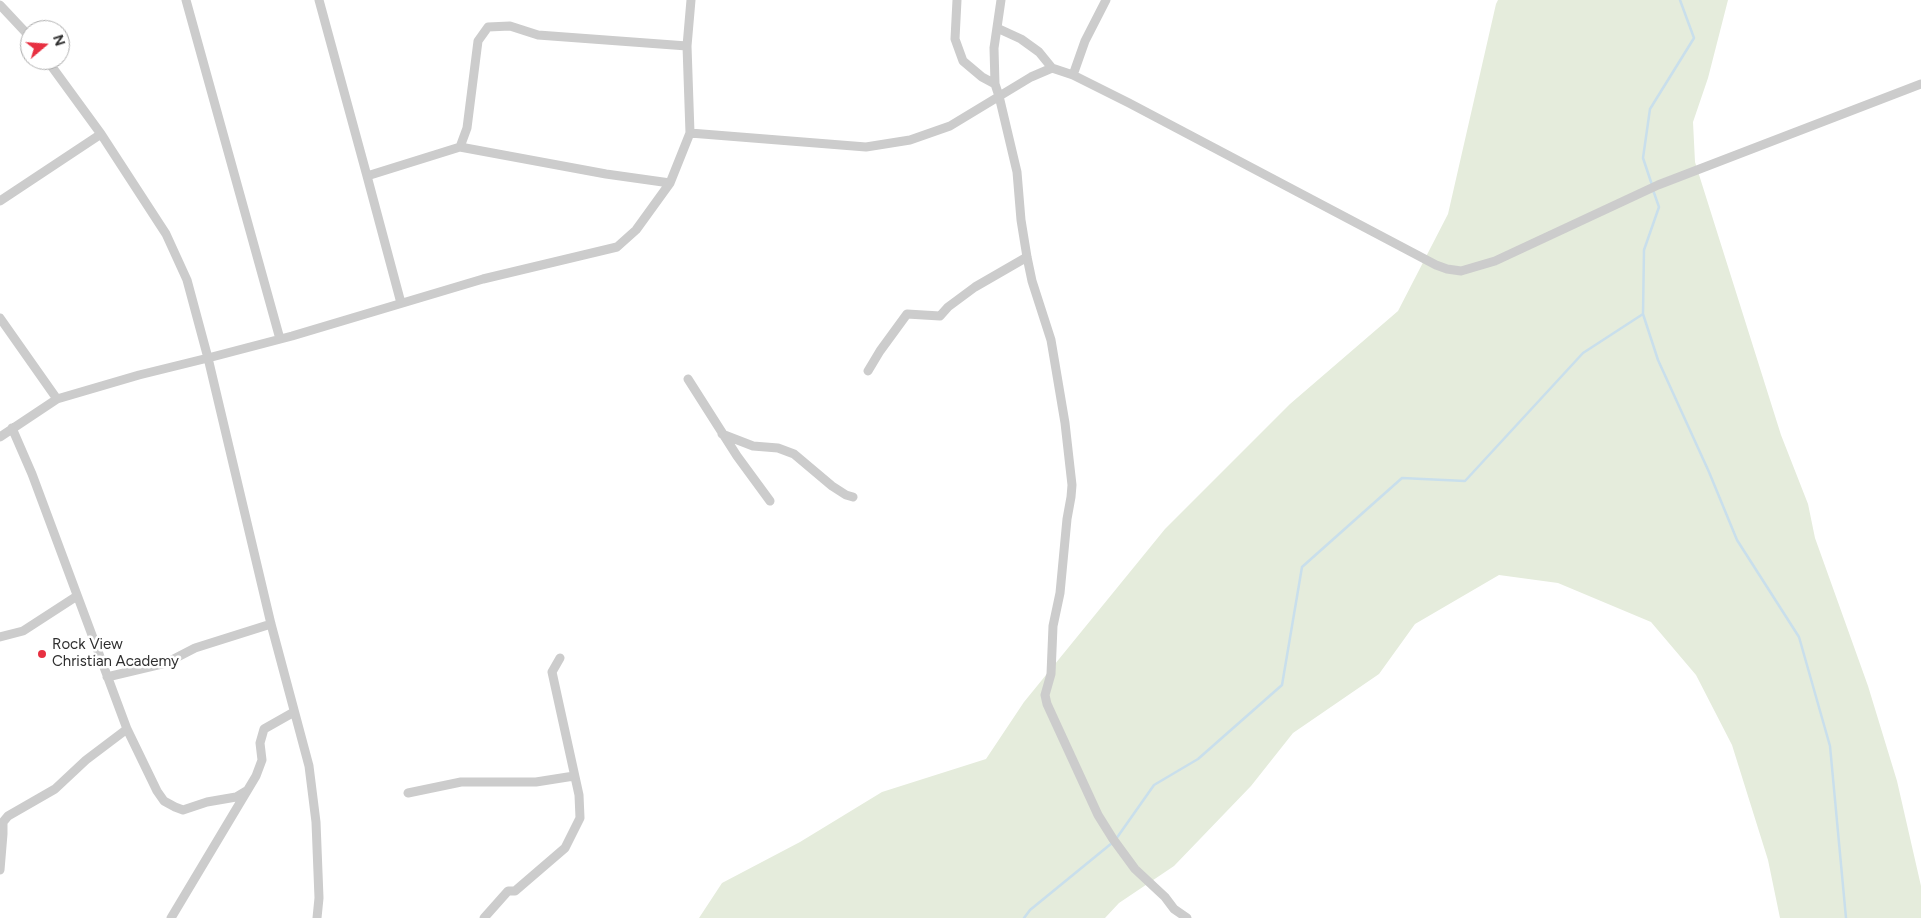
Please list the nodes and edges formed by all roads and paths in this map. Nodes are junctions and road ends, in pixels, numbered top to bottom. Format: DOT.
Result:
graph roads {
  1 [pos="186,0"];
  2 [pos="319,0"];
  3 [pos="691,0"];
  4 [pos="957,0"];
  5 [pos="1001,0"];
  6 [pos="1106,0"];
  7 [pos="0,5"];
  8 [pos="20,26"];
  9 [pos="998,28"];
  10 [pos="687,46"];
  11 [pos="1052,68"];
  12 [pos="54,70"];
  13 [pos="1073,75"];
  14 [pos="995,84"];
  15 [pos="1921,84"];
  16 [pos="999,96"];
  17 [pos="690,133"];
  18 [pos="101,134"];
  19 [pos="460,147"];
  20 [pos="367,176"];
  21 [pos="670,183"];
  22 [pos="0,201"];
  23 [pos="1026,257"];
  24 [pos="401,303"];
  25 [pos="0,318"];
  26 [pos="280,339"];
  27 [pos="208,358"];
  28 [pos="868,371"];
  29 [pos="688,379"];
  30 [pos="57,399"];
  31 [pos="12,428"];
  32 [pos="722,434"];
  33 [pos="0,437"];
  34 [pos="853,497"];
  35 [pos="770,501"];
  36 [pos="77,596"];
  37 [pos="271,624"];
  38 [pos="0,637"];
  39 [pos="560,658"];
  40 [pos="107,677"];
  41 [pos="294,712"];
  42 [pos="127,729"];
  43 [pos="574,776"];
  44 [pos="246,791"];
  45 [pos="408,793"];
  46 [pos="0,870"];
  47 [pos="171,918"];
  48 [pos="317,918"];
  49 [pos="484,918"];
  50 [pos="1187,918"];
  1 -- 26 [label="street"];
  2 -- 20 [label="street"];
  3 -- 10 [label="street"];
  4 -- 14 [label="street"];
  5 -- 9 [label="street"];
  6 -- 13 [label="street"];
  7 -- 8 [label="street"];
  9 -- 11 [label="street"];
  9 -- 14 [label="street"];
  10 -- 17 [label="street"];
  10 -- 19 [label="street"];
  11 -- 13 [label="street"];
  11 -- 16 [label="street"];
  12 -- 18 [label="street"];
  13 -- 15 [label="street"];
  14 -- 16 [label="street"];
  16 -- 17 [label="street"];
  16 -- 23 [label="street"];
  17 -- 21 [label="street"];
  18 -- 22 [label="street"];
  18 -- 27 [label="street"];
  19 -- 20 [label="street"];
  19 -- 21 [label="street"];
  20 -- 24 [label="street"];
  21 -- 24 [label="street"];
  23 -- 28 [label="street"];
  23 -- 50 [label="street"];
  24 -- 26 [label="street"];
  25 -- 30 [label="street"];
  26 -- 27 [label="street"];
  27 -- 30 [label="street"];
  27 -- 37 [label="street"];
  29 -- 32 [label="street"];
  30 -- 31 [label="street"];
  31 -- 33 [label="street"];
  31 -- 36 [label="street"];
  32 -- 34 [label="street"];
  32 -- 35 [label="street"];
  36 -- 38 [label="street"];
  36 -- 40 [label="street"];
  37 -- 40 [label="street"];
  37 -- 41 [label="street"];
  39 -- 43 [label="street"];
  40 -- 42 [label="street"];
  41 -- 44 [label="street"];
  41 -- 48 [label="street"];
  42 -- 44 [label="street"];
  42 -- 46 [label="street"];
  43 -- 45 [label="street"];
  43 -- 49 [label="street"];
  44 -- 47 [label="street"];
}
